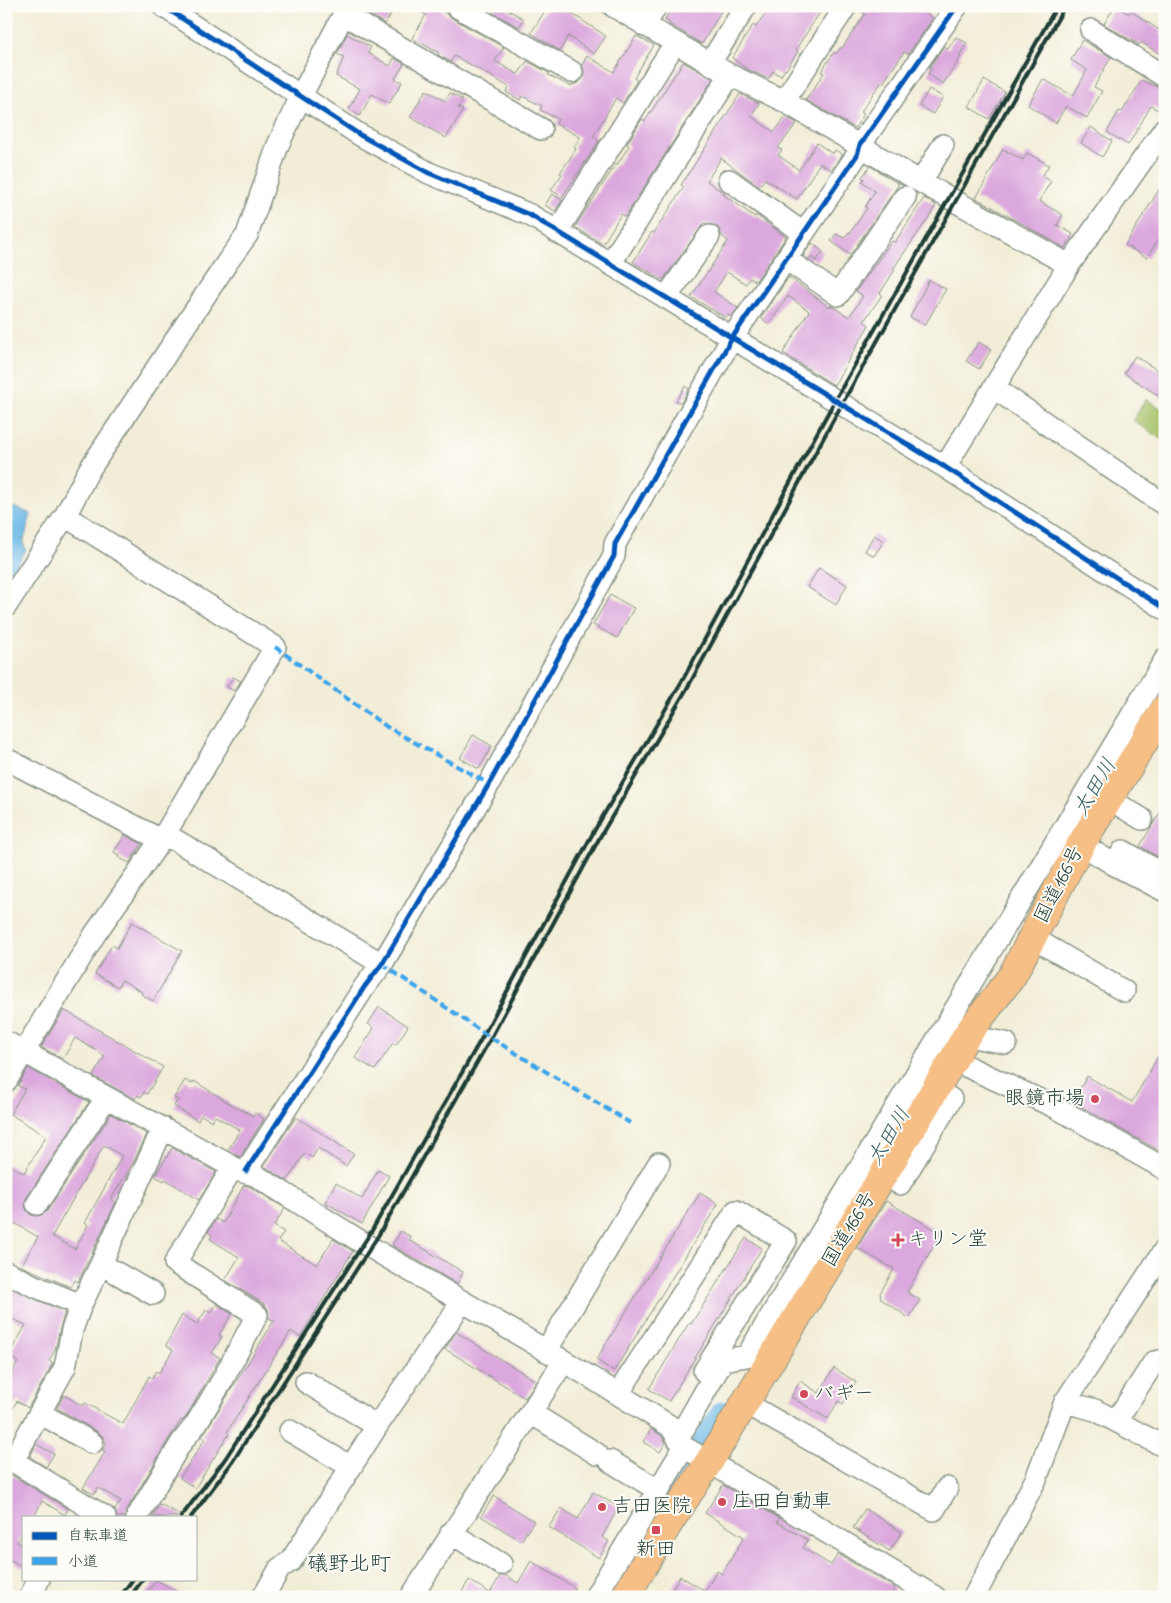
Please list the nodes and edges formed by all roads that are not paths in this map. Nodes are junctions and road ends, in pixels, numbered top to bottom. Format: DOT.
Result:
graph roads {
  1 [pos="163,6"];
  2 [pos="456,6"];
  3 [pos="613,6"];
  4 [pos="656,6"];
  5 [pos="746,6"];
  6 [pos="846,6"];
  7 [pos="956,6"];
  8 [pos="346,10"];
  9 [pos="645,26"];
  10 [pos="1091,30"];
  11 [pos="675,43"];
  12 [pos="710,63"];
  13 [pos="572,72"];
  14 [pos="730,74"];
  15 [pos="1165,77"];
  16 [pos="301,96"];
  17 [pos="784,101"];
  18 [pos="1165,128"];
  19 [pos="541,129"];
  20 [pos="860,145"];
  21 [pos="944,145"];
  22 [pos="729,180"];
  23 [pos="921,182"];
  24 [pos="905,197"];
  25 [pos="558,232"];
  26 [pos="803,233"];
  27 [pos="709,236"];
  28 [pos="786,259"];
  29 [pos="610,264"];
  30 [pos="1069,265"];
  31 [pos="666,298"];
  32 [pos="732,338"];
  33 [pos="994,388"];
  34 [pos="945,467"];
  35 [pos="1165,505"];
  36 [pos="65,516"];
  37 [pos="6,606"];
  38 [pos="1165,609"];
  39 [pos="1165,660"];
  40 [pos="1163,714"];
  41 [pos="6,759"];
  42 [pos="1109,799"];
  43 [pos="1142,819"];
  44 [pos="163,837"];
  45 [pos="1081,844"];
  46 [pos="1163,882"];
  47 [pos="1033,938"];
  48 [pos="382,964"];
  49 [pos="1124,991"];
  50 [pos="966,1036"];
  51 [pos="1006,1043"];
  52 [pos="15,1048"];
  53 [pos="953,1060"];
  54 [pos="6,1081"];
  55 [pos="106,1098"];
  56 [pos="163,1128"];
  57 [pos="659,1163"];
  58 [pos="240,1169"];
  59 [pos="1165,1169"];
  60 [pos="37,1204"];
  61 [pos="1165,1249"];
  62 [pos="101,1264"];
  63 [pos="6,1272"];
  64 [pos="153,1294"];
  65 [pos="462,1302"];
  66 [pos="80,1305"];
  67 [pos="555,1356"];
  68 [pos="1165,1360"];
  69 [pos="306,1382"];
  70 [pos="618,1394"];
  71 [pos="1065,1402"];
  72 [pos="745,1404"];
  73 [pos="531,1413"];
  74 [pos="40,1414"];
  75 [pos="1116,1421"];
  76 [pos="377,1426"];
  77 [pos="290,1431"];
  78 [pos="92,1443"];
  79 [pos="689,1447"];
  80 [pos="1165,1447"];
  81 [pos="10,1461"];
  82 [pos="351,1467"];
  83 [pos="947,1488"];
  84 [pos="658,1490"];
  85 [pos="82,1511"];
  86 [pos="101,1516"];
  87 [pos="138,1516"];
  88 [pos="655,1518"];
  89 [pos="451,1533"];
  90 [pos="501,1564"];
  91 [pos="39,1580"];
  92 [pos="30,1597"];
  93 [pos="263,1597"];
  94 [pos="411,1597"];
  95 [pos="595,1597"];
  96 [pos="625,1597"];
  97 [pos="935,1597"];
  98 [pos="974,1597"];
  1 -- 16 [label="street"];
  2 -- 13 [label="street"];
  3 -- 9 [label="street"];
  4 -- 9 [label="street"];
  5 -- 12 [label="street"];
  6 -- 17 [label="street"];
  7 -- 20 [label="street"];
  8 -- 16 [label="street"];
  8 -- 19 [label="street"];
  9 -- 11 [label="street"];
  10 -- 15 [label="street"];
  11 -- 12 [label="street"];
  11 -- 25 [label="street"];
  12 -- 14 [label="street"];
  14 -- 17 [label="street"];
  14 -- 29 [label="street"];
  16 -- 25 [label="street"];
  16 -- 36 [label="street"];
  17 -- 20 [label="street"];
  18 -- 30 [label="street"];
  20 -- 23 [label="street"];
  20 -- 26 [label="street"];
  21 -- 23 [label="street"];
  22 -- 26 [label="street"];
  23 -- 30 [label="street"];
  24 -- 28 [label="street"];
  25 -- 29 [label="street"];
  26 -- 28 [label="street"];
  27 -- 31 [label="street"];
  28 -- 32 [label="street"];
  29 -- 31 [label="street"];
  30 -- 33 [label="street"];
  31 -- 32 [label="street"];
  32 -- 34 [label="street"];
  32 -- 48 [label="street"];
  33 -- 34 [label="street"];
  33 -- 35 [label="street"];
  34 -- 38 [label="street"];
  36 -- 37 [label="street"];
  36 -- 44 [label="street"];
  39 -- 79 [label="street"];
  40 -- 42 [label="highway, 国道166号"];
  41 -- 44 [label="street"];
  42 -- 43 [label="street"];
  42 -- 45 [label="highway, 国道166号"];
  44 -- 48 [label="street"];
  44 -- 52 [label="street"];
  45 -- 46 [label="street"];
  45 -- 47 [label="highway, 国道166号"];
  47 -- 49 [label="street"];
  47 -- 50 [label="highway, 国道166号"];
  48 -- 58 [label="street"];
  50 -- 51 [label="street"];
  50 -- 53 [label="highway, 国道166号"];
  52 -- 54 [label="street"];
  52 -- 55 [label="street"];
  53 -- 59 [label="street"];
  53 -- 72 [label="highway, 国道166号"];
  55 -- 56 [label="street"];
  55 -- 60 [label="street"];
  56 -- 58 [label="street"];
  56 -- 62 [label="street"];
  57 -- 67 [label="street"];
  58 -- 65 [label="street"];
  58 -- 87 [label="street"];
  61 -- 71 [label="street"];
  62 -- 64 [label="street"];
  62 -- 66 [label="street"];
  63 -- 66 [label="street"];
  65 -- 67 [label="street"];
  65 -- 76 [label="street"];
  66 -- 74 [label="street"];
  67 -- 70 [label="street"];
  67 -- 73 [label="street"];
  68 -- 75 [label="street"];
  69 -- 76 [label="street"];
  70 -- 79 [label="street"];
  70 -- 79 [label="street"];
  71 -- 75 [label="street"];
  71 -- 98 [label="street"];
  72 -- 79 [label="highway, 国道166号"];
  72 -- 83 [label="street"];
  73 -- 84 [label="street"];
  73 -- 89 [label="street"];
  74 -- 78 [label="street"];
  74 -- 81 [label="street"];
  75 -- 80 [label="street"];
  76 -- 82 [label="street"];
  77 -- 82 [label="street"];
  79 -- 84 [label="street"];
  79 -- 88 [label="highway, 国道166号"];
  79 -- 97 [label="street"];
  81 -- 85 [label="street"];
  82 -- 93 [label="street"];
  84 -- 88 [label="street"];
  85 -- 86 [label="street"];
  88 -- 95 [label="street"];
  88 -- 96 [label="highway, 国道166号"];
  89 -- 90 [label="street"];
  89 -- 94 [label="street"];
  91 -- 92 [label="street"];
}
